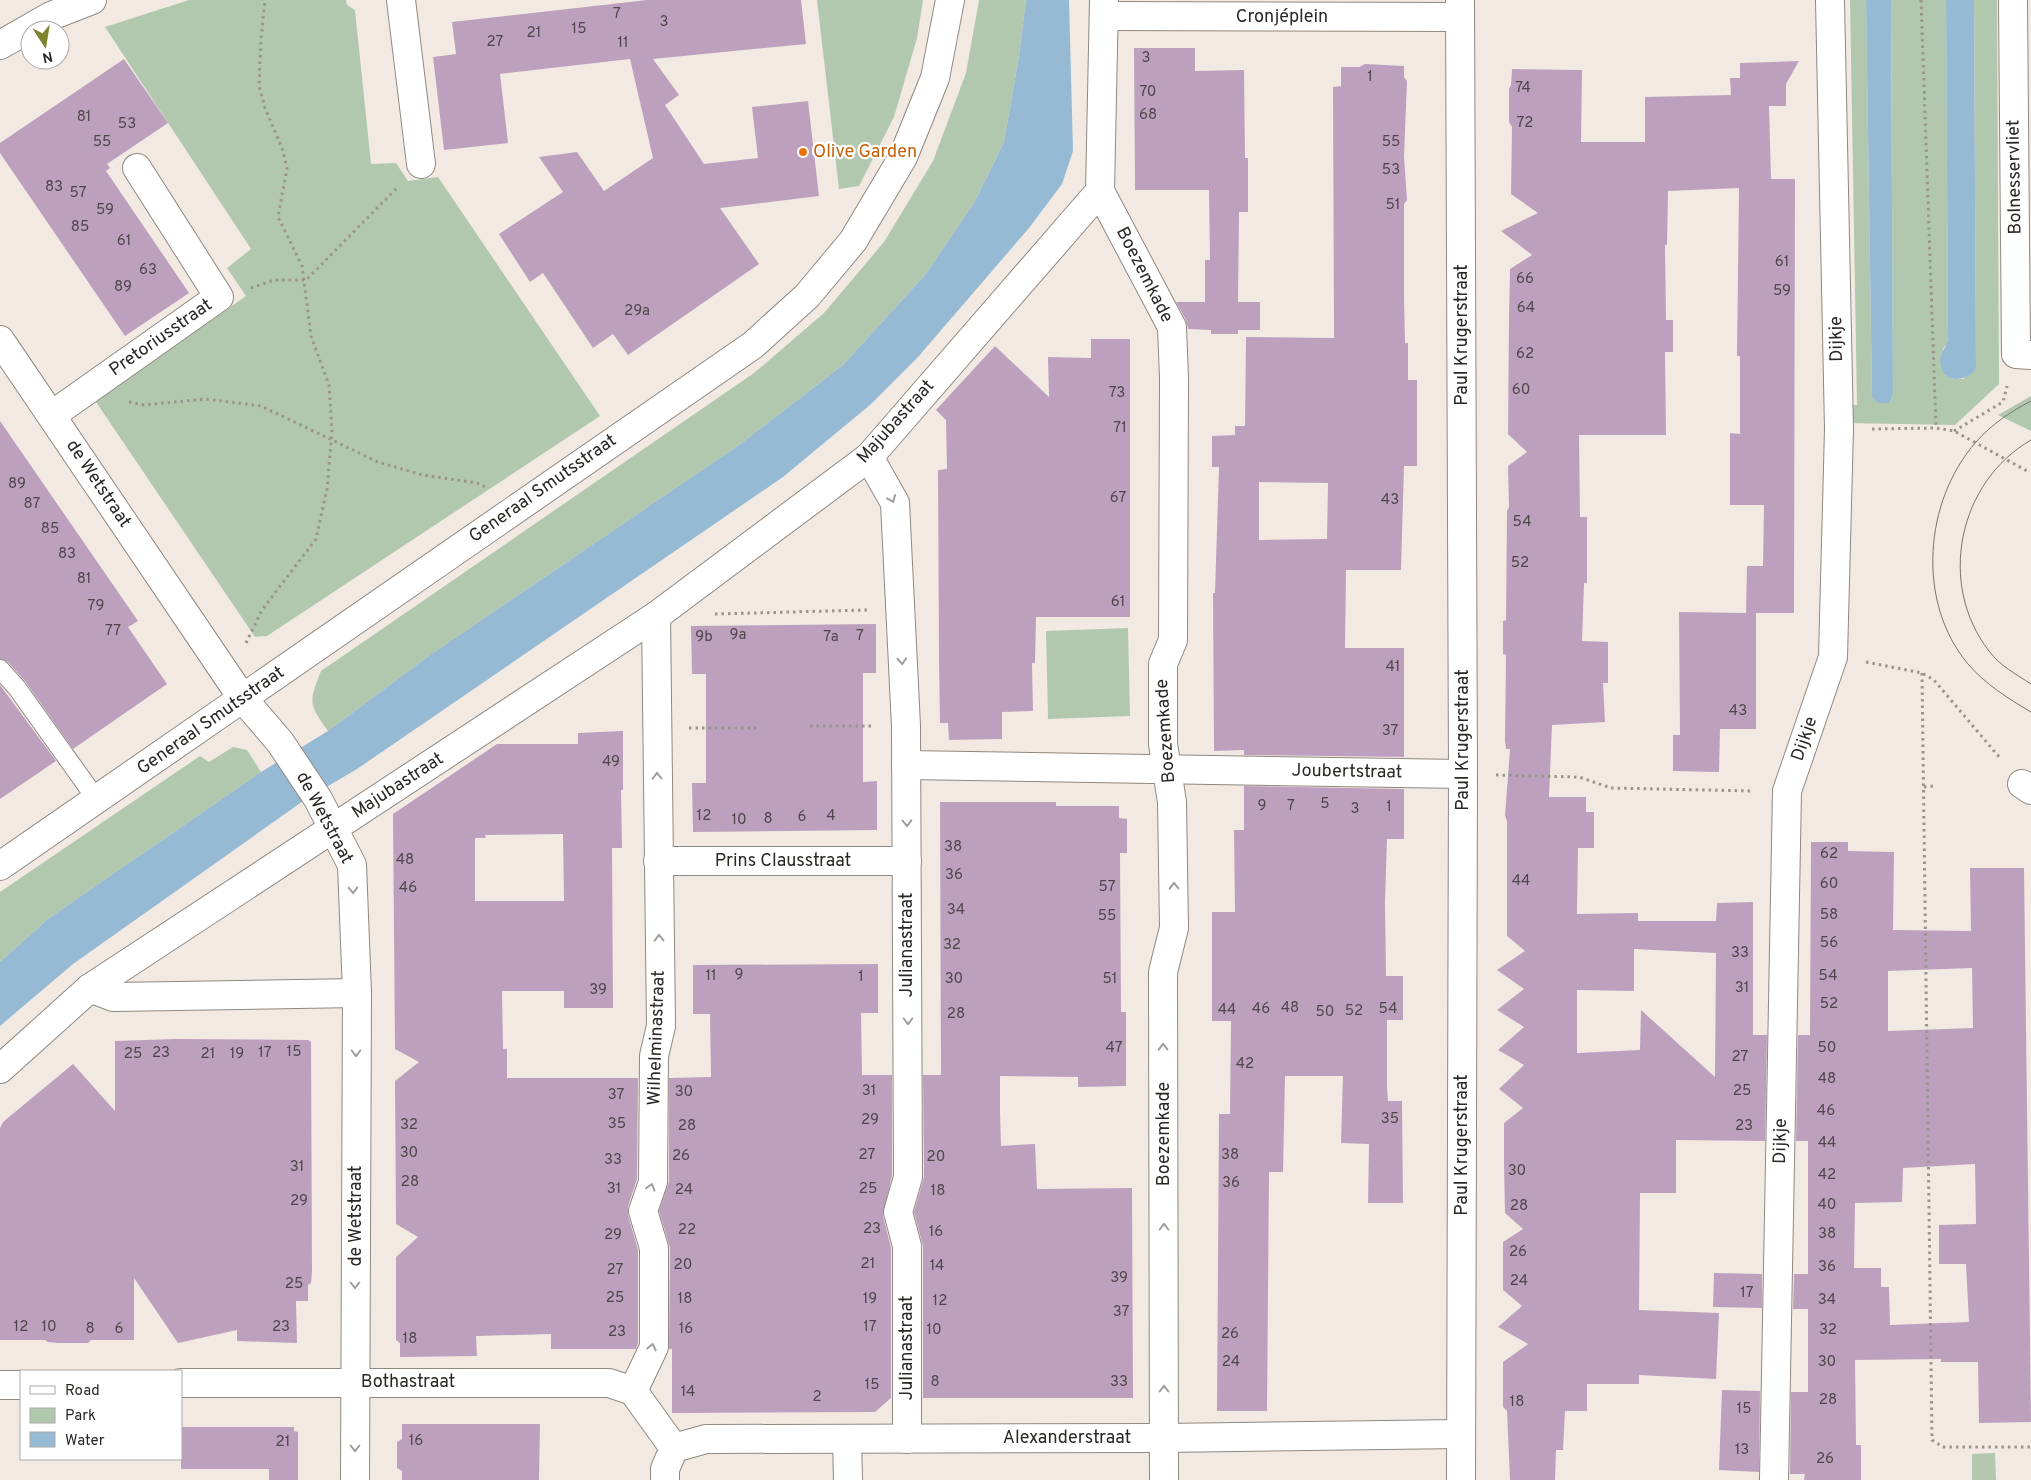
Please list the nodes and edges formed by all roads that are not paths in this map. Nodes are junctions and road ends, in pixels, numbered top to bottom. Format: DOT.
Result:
graph roads {
  1 [pos="92,0"];
  2 [pos="401,0"];
  3 [pos="950,0"];
  4 [pos="1830,0"];
  5 [pos="2013,0"];
  6 [pos="1104,8"];
  7 [pos="1460,8"];
  8 [pos="0,46"];
  9 [pos="421,164"];
  10 [pos="137,168"];
  11 [pos="1100,190"];
  12 [pos="0,340"];
  13 [pos="2024,355"];
  14 [pos="52,415"];
  15 [pos="869,457"];
  16 [pos="656,616"];
  17 [pos="0,669"];
  18 [pos="236,688"];
  19 [pos="906,765"];
  20 [pos="1166,769"];
  21 [pos="1463,774"];
  22 [pos="97,800"];
  23 [pos="334,828"];
  24 [pos="658,861"];
  25 [pos="907,861"];
  26 [pos="0,866"];
  27 [pos="90,988"];
  28 [pos="357,993"];
  29 [pos="0,1069"];
  30 [pos="355,1382"];
  31 [pos="182,1383"];
  32 [pos="0,1385"];
  33 [pos="20,1385"];
  34 [pos="633,1391"];
  35 [pos="1461,1434"];
  36 [pos="1164,1438"];
  37 [pos="848,1439"];
  38 [pos="907,1439"];
  39 [pos="674,1448"];
  40 [pos="355,1480"];
  41 [pos="665,1480"];
  42 [pos="848,1480"];
  43 [pos="1164,1480"];
  44 [pos="1461,1480"];
  45 [pos="1774,1480"];
  1 -- 8 [label="street"];
  2 -- 9 [label="street"];
  3 -- 18 [label="street, Generaal Smutsstraat"];
  4 -- 45 [label="street, Dijkje"];
  5 -- 13 [label="street, Bolnesservliet"];
  6 -- 7 [label="street, Cronjéplein"];
  6 -- 11 [label="street, Boezemkade"];
  7 -- 21 [label="street, Paul Krugerstraat"];
  10 -- 14 [label="street, Pretoriusstraat"];
  11 -- 15 [label="street, Majubastraat"];
  11 -- 20 [label="street, Boezemkade"];
  12 -- 14 [label="street, de Wetstraat"];
  14 -- 18 [label="street, de Wetstraat"];
  15 -- 16 [label="street, Majubastraat"];
  15 -- 19 [label="street, Julianastraat, one-way"];
  16 -- 23 [label="street, Majubastraat"];
  24 -- 16 [label="street, Wilhelminastraat, one-way"];
  17 -- 22 [label="lane"];
  18 -- 22 [label="street, Generaal Smutsstraat"];
  18 -- 23 [label="street, de Wetstraat"];
  19 -- 20 [label="street, Joubertstraat"];
  19 -- 25 [label="street, Julianastraat, one-way"];
  20 -- 21 [label="street, Joubertstraat"];
  36 -- 20 [label="street, Boezemkade, one-way"];
  21 -- 35 [label="street, Paul Krugerstraat"];
  22 -- 26 [label="street, Generaal Smutsstraat"];
  23 -- 27 [label="street, Majubastraat"];
  23 -- 28 [label="street, de Wetstraat, one-way"];
  24 -- 25 [label="street, Prins Clausstraat"];
  34 -- 24 [label="street, Wilhelminastraat, one-way"];
  25 -- 38 [label="street, Julianastraat, one-way"];
  27 -- 28 [label="street"];
  27 -- 29 [label="street, Majubastraat"];
  28 -- 30 [label="street, de Wetstraat, one-way"];
  30 -- 31 [label="street, Bothastraat"];
  30 -- 34 [label="street, Bothastraat"];
  30 -- 40 [label="street, de Wetstraat, one-way"];
  32 -- 33 [label="street"];
  34 -- 39 [label="street"];
  35 -- 36 [label="street, Alexanderstraat"];
  35 -- 44 [label="street, Paul Krugerstraat"];
  36 -- 38 [label="street, Alexanderstraat"];
  36 -- 43 [label="street, Boezemkade"];
  37 -- 38 [label="street, Alexanderstraat"];
  37 -- 39 [label="street, Alexanderstraat"];
  37 -- 42 [label="street"];
  39 -- 41 [label="street"];
}
